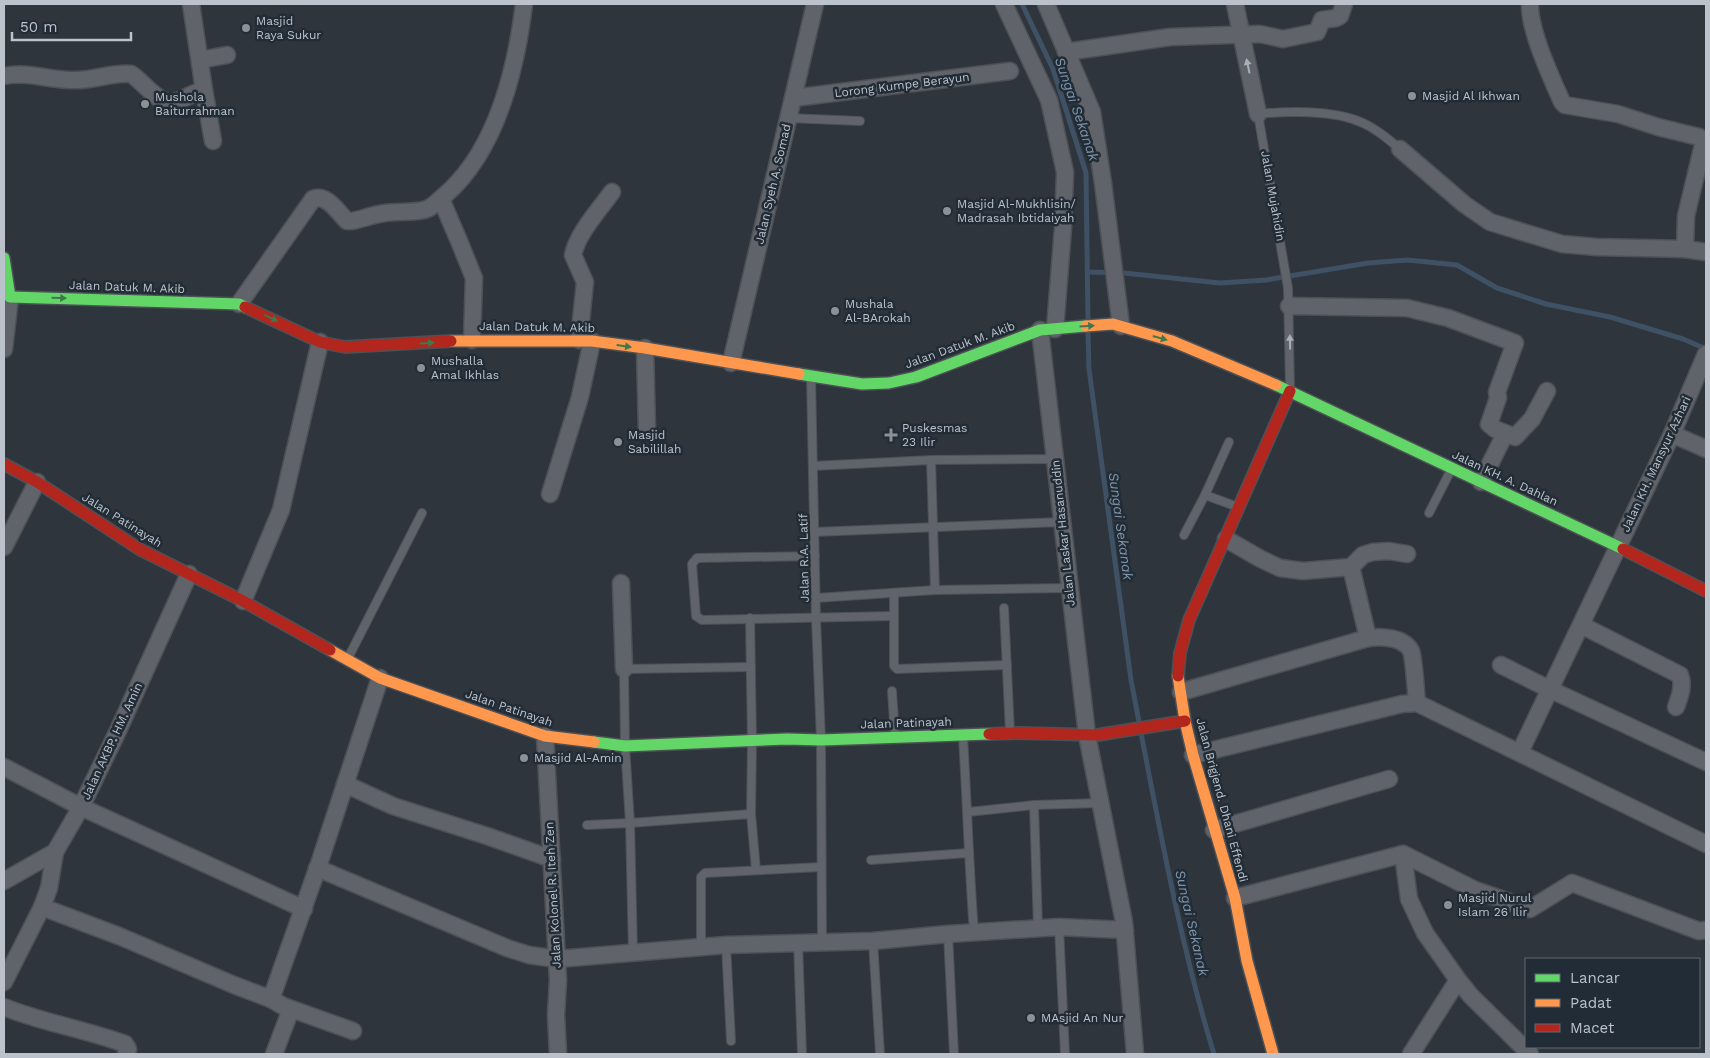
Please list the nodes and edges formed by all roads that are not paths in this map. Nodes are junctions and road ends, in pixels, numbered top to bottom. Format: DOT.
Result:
graph roads {
  1 [pos="191,4"];
  2 [pos="524,4"];
  3 [pos="814,4"];
  4 [pos="1004,4"];
  5 [pos="1046,4"];
  6 [pos="1235,4"];
  7 [pos="1344,4"];
  8 [pos="1530,4"];
  9 [pos="1241,34"];
  10 [pos="1066,52"];
  11 [pos="226,55"];
  12 [pos="200,60"];
  13 [pos="1010,71"];
  14 [pos="4,76"];
  15 [pos="204,90"];
  16 [pos="793,98"];
  17 [pos="1258,114"];
  18 [pos="788,118"];
  19 [pos="860,122"];
  20 [pos="212,141"];
  21 [pos="1400,149"];
  22 [pos="612,192"];
  23 [pos="441,199"];
  24 [pos="1685,249"];
  25 [pos="1706,252"];
  26 [pos="4,258"];
  27 [pos="10,296"];
  28 [pos="239,304"];
  29 [pos="1289,306"];
  30 [pos="1117,325"];
  31 [pos="1052,329"];
  32 [pos="472,340"];
  33 [pos="585,341"];
  34 [pos="320,342"];
  35 [pos="645,348"];
  36 [pos="4,349"];
  37 [pos="1705,358"];
  38 [pos="731,363"];
  39 [pos="810,376"];
  40 [pos="1290,391"];
  41 [pos="1548,391"];
  42 [pos="647,431"];
  43 [pos="1505,434"];
  44 [pos="1672,434"];
  45 [pos="1229,442"];
  46 [pos="1706,449"];
  47 [pos="1055,459"];
  48 [pos="931,460"];
  49 [pos="4,464"];
  50 [pos="813,466"];
  51 [pos="1452,468"];
  52 [pos="37,482"];
  53 [pos="1481,482"];
  54 [pos="550,494"];
  55 [pos="1205,495"];
  56 [pos="1240,508"];
  57 [pos="422,513"];
  58 [pos="1429,513"];
  59 [pos="1062,522"];
  60 [pos="933,527"];
  61 [pos="814,532"];
  62 [pos="1184,535"];
  63 [pos="1226,539"];
  64 [pos="4,547"];
  65 [pos="1618,547"];
  66 [pos="1407,554"];
  67 [pos="815,556"];
  68 [pos="1351,567"];
  69 [pos="189,574"];
  70 [pos="621,583"];
  71 [pos="1069,588"];
  72 [pos="935,590"];
  73 [pos="1706,591"];
  74 [pos="894,594"];
  75 [pos="816,598"];
  76 [pos="243,601"];
  77 [pos="1004,608"];
  78 [pos="894,616"];
  79 [pos="750,618"];
  80 [pos="816,618"];
  81 [pos="1581,625"];
  82 [pos="1368,638"];
  83 [pos="347,660"];
  84 [pos="1501,664"];
  85 [pos="1006,665"];
  86 [pos="751,667"];
  87 [pos="624,669"];
  88 [pos="380,678"];
  89 [pos="1550,689"];
  90 [pos="892,692"];
  91 [pos="1181,692"];
  92 [pos="1417,703"];
  93 [pos="1676,707"];
  94 [pos="1185,720"];
  95 [pos="1010,734"];
  96 [pos="963,735"];
  97 [pos="1092,735"];
  98 [pos="545,736"];
  99 [pos="895,738"];
  100 [pos="821,740"];
  101 [pos="752,741"];
  102 [pos="625,746"];
  103 [pos="1520,752"];
  104 [pos="1193,755"];
  105 [pos="1706,762"];
  106 [pos="4,767"];
  107 [pos="1389,779"];
  108 [pos="345,784"];
  109 [pos="1100,803"];
  110 [pos="1034,805"];
  111 [pos="81,807"];
  112 [pos="968,812"];
  113 [pos="751,814"];
  114 [pos="630,823"];
  115 [pos="586,825"];
  116 [pos="1214,830"];
  117 [pos="1706,844"];
  118 [pos="55,852"];
  119 [pos="968,853"];
  120 [pos="1403,854"];
  121 [pos="552,859"];
  122 [pos="871,860"];
  123 [pos="821,867"];
  124 [pos="317,868"];
  125 [pos="756,870"];
  126 [pos="4,880"];
  127 [pos="1235,898"];
  128 [pos="42,907"];
  129 [pos="304,909"];
  130 [pos="1059,927"];
  131 [pos="1038,928"];
  132 [pos="1125,930"];
  133 [pos="1706,930"];
  134 [pos="974,932"];
  135 [pos="948,934"];
  136 [pos="872,941"];
  137 [pos="798,943"];
  138 [pos="822,943"];
  139 [pos="726,945"];
  140 [pos="701,948"];
  141 [pos="633,953"];
  142 [pos="557,959"];
  143 [pos="1458,980"];
  144 [pos="4,982"];
  145 [pos="271,999"];
  146 [pos="4,1007"];
  147 [pos="291,1009"];
  148 [pos="353,1031"];
  149 [pos="731,1041"];
  150 [pos="126,1054"];
  151 [pos="274,1054"];
  152 [pos="558,1054"];
  153 [pos="802,1054"];
  154 [pos="880,1054"];
  155 [pos="954,1054"];
  156 [pos="1065,1054"];
  157 [pos="1135,1054"];
  158 [pos="1272,1054"];
  159 [pos="1411,1054"];
  160 [pos="1530,1054"];
  1 -- 12 [label="street"];
  2 -- 23 [label="street"];
  3 -- 16 [label="street, Jalan Syeh A. Somad"];
  4 -- 31 [label="street, Jalan Laskar Hasanuddin"];
  5 -- 10 [label="street"];
  6 -- 9 [label="street, Jalan Mujahidin"];
  7 -- 9 [label="street"];
  8 -- 24 [label="street"];
  9 -- 10 [label="street"];
  17 -- 9 [label="street, Jalan Mujahidin, one-way"];
  10 -- 30 [label="street"];
  11 -- 12 [label="street"];
  12 -- 15 [label="street"];
  13 -- 16 [label="street, Lorong Kumpe Berayun"];
  14 -- 15 [label="street"];
  15 -- 20 [label="street"];
  16 -- 18 [label="street, Jalan Syeh A. Somad"];
  17 -- 21 [label="lane"];
  17 -- 29 [label="lane, Jalan Mujahidin"];
  18 -- 19 [label="lane"];
  18 -- 38 [label="street, Jalan Syeh A. Somad"];
  21 -- 24 [label="street"];
  22 -- 33 [label="street"];
  23 -- 28 [label="street"];
  23 -- 32 [label="street"];
  24 -- 25 [label="street"];
  26 -- 27 [label="street"];
  27 -- 28 [label="street, Jalan Datuk M. Akib, one-way"];
  27 -- 36 [label="street"];
  28 -- 34 [label="street, Jalan Datuk M. Akib, one-way"];
  40 -- 29 [label="lane, Jalan Mujahidin, one-way"];
  29 -- 43 [label="street"];
  31 -- 30 [label="street, Jalan Datuk M. Akib, one-way"];
  30 -- 40 [label="street, Jalan KH. A. Dahlan, one-way"];
  31 -- 39 [label="street, Jalan Datuk M. Akib"];
  31 -- 47 [label="street, Jalan Laskar Hasanuddin"];
  32 -- 33 [label="street, Jalan Datuk M. Akib"];
  34 -- 32 [label="street, Jalan Datuk M. Akib, one-way"];
  33 -- 35 [label="street, Jalan Datuk M. Akib, one-way"];
  33 -- 54 [label="street"];
  34 -- 76 [label="street"];
  35 -- 38 [label="street, Jalan Datuk M. Akib"];
  35 -- 42 [label="street"];
  37 -- 44 [label="street, Jalan KH. Mansyur Azhari"];
  38 -- 39 [label="street, Jalan Datuk M. Akib"];
  39 -- 50 [label="lane, Jalan R.A. Latif"];
  40 -- 51 [label="street, Jalan KH. A. Dahlan"];
  40 -- 56 [label="street, Jalan Brigjend. Dhani Effendi"];
  41 -- 43 [label="street"];
  43 -- 53 [label="street"];
  44 -- 46 [label="street"];
  44 -- 65 [label="street, Jalan KH. Mansyur Azhari"];
  45 -- 55 [label="lane"];
  47 -- 48 [label="lane"];
  47 -- 59 [label="street, Jalan Laskar Hasanuddin"];
  48 -- 50 [label="lane"];
  48 -- 60 [label="lane"];
  49 -- 52 [label="street, Jalan Patinayah"];
  50 -- 61 [label="lane, Jalan R.A. Latif"];
  51 -- 53 [label="street, Jalan KH. A. Dahlan"];
  51 -- 58 [label="lane"];
  52 -- 64 [label="street"];
  52 -- 69 [label="street, Jalan Patinayah"];
  53 -- 65 [label="street, Jalan KH. A. Dahlan"];
  55 -- 56 [label="lane"];
  55 -- 62 [label="lane"];
  56 -- 63 [label="street, Jalan Brigjend. Dhani Effendi"];
  57 -- 83 [label="lane"];
  59 -- 60 [label="lane"];
  59 -- 71 [label="street, Jalan Laskar Hasanuddin"];
  60 -- 61 [label="lane"];
  60 -- 72 [label="lane"];
  61 -- 67 [label="lane, Jalan R.A. Latif"];
  63 -- 68 [label="street"];
  63 -- 91 [label="street, Jalan Brigjend. Dhani Effendi"];
  65 -- 73 [label="street, Jalan KH. A. Dahlan"];
  65 -- 81 [label="street, Jalan KH. Mansyur Azhari"];
  66 -- 68 [label="street"];
  67 -- 75 [label="lane, Jalan R.A. Latif"];
  67 -- 79 [label="lane"];
  68 -- 82 [label="street"];
  69 -- 76 [label="street, Jalan Patinayah"];
  69 -- 111 [label="street, Jalan AKBP. HM. Amin"];
  70 -- 87 [label="street"];
  71 -- 72 [label="lane"];
  71 -- 97 [label="street, Jalan Laskar Hasanuddin"];
  72 -- 74 [label="lane"];
  74 -- 75 [label="lane"];
  74 -- 78 [label="lane"];
  75 -- 80 [label="lane, Jalan R.A. Latif"];
  76 -- 83 [label="street, Jalan Patinayah"];
  77 -- 85 [label="lane"];
  78 -- 80 [label="lane"];
  78 -- 85 [label="lane"];
  79 -- 80 [label="lane"];
  79 -- 86 [label="lane"];
  80 -- 100 [label="lane, Jalan R.A. Latif"];
  81 -- 89 [label="street, Jalan KH. Mansyur Azhari"];
  81 -- 93 [label="street"];
  82 -- 91 [label="street"];
  82 -- 92 [label="street"];
  83 -- 88 [label="street, Jalan Patinayah"];
  84 -- 89 [label="street"];
  85 -- 95 [label="lane"];
  86 -- 87 [label="lane"];
  86 -- 101 [label="lane"];
  87 -- 102 [label="lane"];
  88 -- 98 [label="street, Jalan Patinayah"];
  88 -- 108 [label="street"];
  89 -- 103 [label="street, Jalan KH. Mansyur Azhari"];
  89 -- 105 [label="street"];
  90 -- 99 [label="lane"];
  91 -- 94 [label="street, Jalan Brigjend. Dhani Effendi"];
  92 -- 103 [label="street"];
  92 -- 104 [label="street"];
  94 -- 97 [label="street, Jalan Patinayah"];
  94 -- 104 [label="street, Jalan Brigjend. Dhani Effendi"];
  95 -- 96 [label="street, Jalan Patinayah"];
  95 -- 97 [label="street, Jalan Patinayah"];
  96 -- 99 [label="street, Jalan Patinayah"];
  96 -- 112 [label="lane"];
  97 -- 109 [label="street, Jalan Laskar Hasanuddin"];
  98 -- 102 [label="street, Jalan Patinayah"];
  98 -- 121 [label="street, Jalan Kolonel R. Iteh Zen"];
  99 -- 100 [label="street, Jalan Patinayah"];
  100 -- 101 [label="street, Jalan Patinayah"];
  100 -- 123 [label="lane, Jalan R.A. Latif"];
  101 -- 102 [label="street, Jalan Patinayah"];
  101 -- 113 [label="lane"];
  102 -- 114 [label="lane"];
  103 -- 117 [label="street"];
  104 -- 116 [label="street, Jalan Brigjend. Dhani Effendi"];
  106 -- 111 [label="street"];
  107 -- 116 [label="street"];
  108 -- 121 [label="street"];
  108 -- 124 [label="street"];
  109 -- 110 [label="lane"];
  109 -- 132 [label="street, Jalan Laskar Hasanuddin"];
  110 -- 112 [label="lane"];
  110 -- 131 [label="lane"];
  111 -- 118 [label="street, Jalan AKBP. HM. Amin"];
  111 -- 129 [label="street"];
  112 -- 119 [label="lane"];
  113 -- 114 [label="lane"];
  113 -- 125 [label="lane"];
  114 -- 115 [label="lane"];
  114 -- 141 [label="lane"];
  116 -- 127 [label="street, Jalan Brigjend. Dhani Effendi"];
  118 -- 126 [label="street"];
  118 -- 128 [label="street"];
  119 -- 122 [label="lane"];
  119 -- 134 [label="lane"];
  120 -- 127 [label="street"];
  120 -- 133 [label="street"];
  120 -- 143 [label="street"];
  121 -- 142 [label="street, Jalan Kolonel R. Iteh Zen"];
  123 -- 125 [label="lane"];
  123 -- 138 [label="lane, Jalan R.A. Latif"];
  124 -- 129 [label="street"];
  124 -- 142 [label="street"];
  125 -- 140 [label="lane"];
  127 -- 158 [label="street, Jalan Brigjend. Dhani Effendi"];
  128 -- 144 [label="street"];
  128 -- 145 [label="street"];
  129 -- 145 [label="street"];
  130 -- 131 [label="street"];
  130 -- 132 [label="street"];
  130 -- 156 [label="lane"];
  131 -- 134 [label="street"];
  132 -- 157 [label="street, Jalan Laskar Hasanuddin"];
  134 -- 135 [label="street"];
  135 -- 136 [label="street"];
  135 -- 155 [label="lane"];
  136 -- 138 [label="street"];
  136 -- 154 [label="lane"];
  137 -- 138 [label="street"];
  137 -- 139 [label="street"];
  137 -- 153 [label="lane"];
  139 -- 140 [label="street"];
  139 -- 149 [label="lane"];
  140 -- 141 [label="street"];
  141 -- 142 [label="street"];
  142 -- 152 [label="street, Jalan Kolonel R. Iteh Zen"];
  143 -- 159 [label="street"];
  143 -- 160 [label="street"];
  145 -- 147 [label="street"];
  146 -- 150 [label="street"];
  147 -- 148 [label="street"];
  147 -- 151 [label="street"];
}
